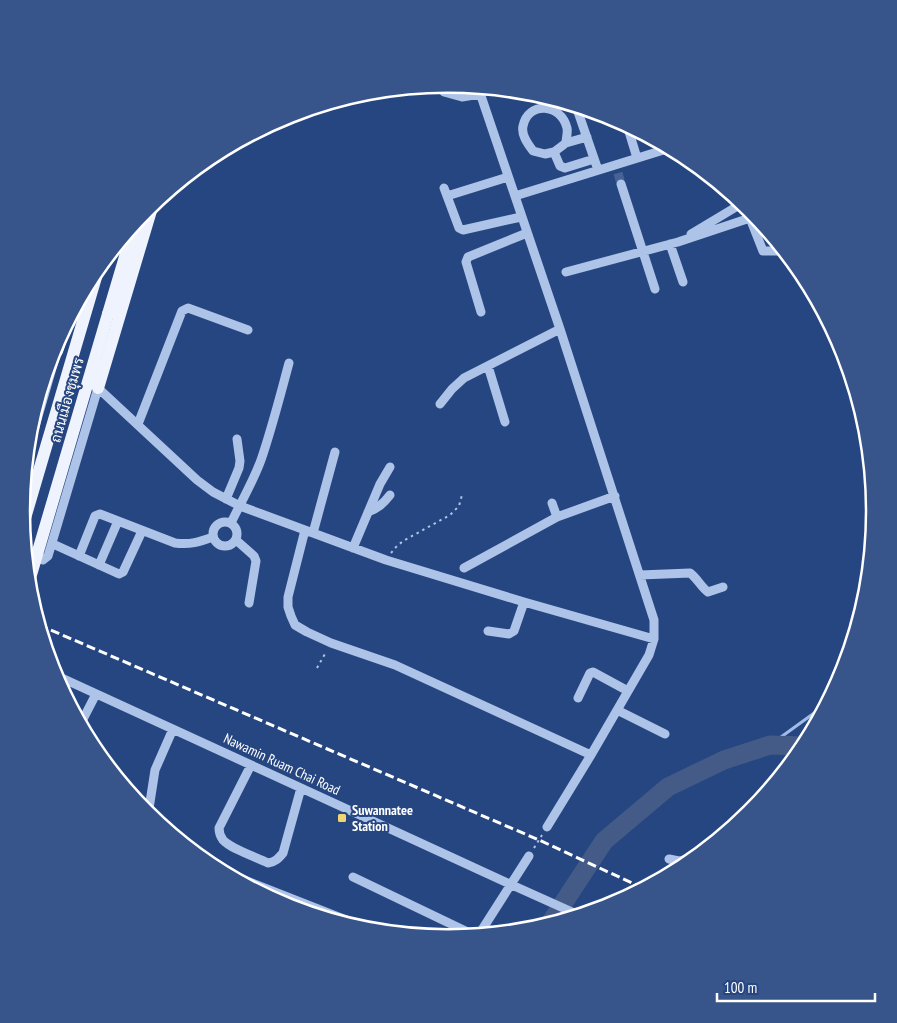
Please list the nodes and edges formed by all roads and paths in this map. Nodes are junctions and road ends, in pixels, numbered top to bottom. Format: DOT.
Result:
graph roads {
  1 [pos="448,93"];
  2 [pos="470,94"];
  3 [pos="480,94"];
  4 [pos="579,114"];
  5 [pos="629,134"];
  6 [pos="587,137"];
  7 [pos="566,143"];
  8 [pos="661,151"];
  9 [pos="554,152"];
  10 [pos="594,158"];
  11 [pos="637,158"];
  12 [pos="598,170"];
  13 [pos="508,177"];
  14 [pos="622,184"];
  15 [pos="515,196"];
  16 [pos="735,208"];
  17 [pos="521,217"];
  18 [pos="747,219"];
  19 [pos="148,222"];
  20 [pos="753,225"];
  21 [pos="527,233"];
  22 [pos="130,241"];
  23 [pos="674,243"];
  24 [pos="776,251"];
  25 [pos="643,252"];
  26 [pos="566,272"];
  27 [pos="683,282"];
  28 [pos="655,289"];
  29 [pos="91,295"];
  30 [pos="482,312"];
  31 [pos="560,329"];
  32 [pos="248,330"];
  33 [pos="289,363"];
  34 [pos="488,366"];
  35 [pos="98,388"];
  36 [pos="440,404"];
  37 [pos="505,422"];
  38 [pos="138,424"];
  39 [pos="236,439"];
  40 [pos="335,452"];
  41 [pos="390,467"];
  42 [pos="390,494"];
  43 [pos="462,495"];
  44 [pos="614,496"];
  45 [pos="226,499"];
  46 [pos="30,500"];
  47 [pos="552,503"];
  48 [pos="240,506"];
  49 [pos="368,512"];
  50 [pos="557,517"];
  51 [pos="118,521"];
  52 [pos="231,523"];
  53 [pos="142,531"];
  54 [pos="309,531"];
  55 [pos="213,537"];
  56 [pos="236,540"];
  57 [pos="53,544"];
  58 [pos="353,548"];
  59 [pos="33,556"];
  60 [pos="79,556"];
  61 [pos="386,560"];
  62 [pos="34,564"];
  63 [pos="99,565"];
  64 [pos="464,568"];
  65 [pos="640,574"];
  66 [pos="723,587"];
  67 [pos="249,602"];
  68 [pos="524,602"];
  69 [pos="488,631"];
  70 [pos="654,639"];
  71 [pos="331,643"];
  72 [pos="317,668"];
  73 [pos="65,679"];
  74 [pos="628,691"];
  75 [pos="96,694"];
  76 [pos="578,698"];
  77 [pos="617,710"];
  78 [pos="84,717"];
  79 [pos="174,730"];
  80 [pos="665,734"];
  81 [pos="591,755"];
  82 [pos="251,765"];
  83 [pos="301,788"];
  84 [pos="150,804"];
  85 [pos="547,827"];
  86 [pos="529,856"];
  87 [pos="669,859"];
  88 [pos="680,860"];
  89 [pos="353,877"];
  90 [pos="512,885"];
  91 [pos="266,888"];
  92 [pos="322,910"];
  93 [pos="571,912"];
  94 [pos="482,928"];
  95 [pos="463,929"];
  1 -- 2 [label="street"];
  3 -- 13 [label="street"];
  4 -- 6 [label="street"];
  5 -- 11 [label="street"];
  6 -- 7 [label="street"];
  6 -- 10 [label="street"];
  7 -- 9 [label="street"];
  7 -- 9 [label="street"];
  8 -- 11 [label="street"];
  9 -- 10 [label="street"];
  10 -- 12 [label="street"];
  11 -- 12 [label="street"];
  12 -- 15 [label="street"];
  13 -- 15 [label="street"];
  13 -- 17 [label="street"];
  14 -- 25 [label="street"];
  15 -- 17 [label="street"];
  16 -- 23 [label="street"];
  17 -- 21 [label="street"];
  18 -- 23 [label="street"];
  19 -- 35 [label="main road"];
  20 -- 24 [label="street"];
  21 -- 30 [label="street"];
  21 -- 31 [label="street"];
  22 -- 62 [label="main road, ถนนเมืองชุมพร, bridge"];
  23 -- 25 [label="street"];
  23 -- 27 [label="street"];
  25 -- 26 [label="street"];
  25 -- 28 [label="street"];
  29 -- 46 [label="main road, ถนนเมืองชุมพร"];
  31 -- 34 [label="street"];
  31 -- 44 [label="street"];
  32 -- 38 [label="street"];
  33 -- 48 [label="street"];
  34 -- 36 [label="street"];
  34 -- 37 [label="street"];
  35 -- 38 [label="street"];
  35 -- 57 [label="street"];
  38 -- 45 [label="street"];
  39 -- 45 [label="street"];
  40 -- 54 [label="street"];
  41 -- 49 [label="street"];
  42 -- 49 [label="street"];
  43 -- 61 [label="path"];
  44 -- 50 [label="street"];
  44 -- 65 [label="street"];
  45 -- 48 [label="street"];
  47 -- 50 [label="street"];
  48 -- 52 [label="street"];
  48 -- 54 [label="street"];
  49 -- 58 [label="street"];
  50 -- 64 [label="street"];
  51 -- 53 [label="street"];
  51 -- 60 [label="street"];
  51 -- 63 [label="street"];
  52 -- 55 [label="street"];
  52 -- 56 [label="street"];
  53 -- 55 [label="street"];
  53 -- 63 [label="street"];
  54 -- 58 [label="street"];
  54 -- 71 [label="street"];
  55 -- 56 [label="street"];
  56 -- 67 [label="street"];
  57 -- 59 [label="street"];
  57 -- 60 [label="street"];
  58 -- 61 [label="street"];
  60 -- 63 [label="street"];
  61 -- 68 [label="street"];
  65 -- 66 [label="street"];
  65 -- 70 [label="street"];
  68 -- 69 [label="street"];
  68 -- 70 [label="street"];
  70 -- 74 [label="street"];
  71 -- 72 [label="path"];
  71 -- 81 [label="street"];
  73 -- 75 [label="street, Nawamin Ruam Chai Road"];
  74 -- 76 [label="street"];
  74 -- 77 [label="street"];
  75 -- 78 [label="street"];
  75 -- 79 [label="street, Nawamin Ruam Chai Road"];
  77 -- 80 [label="street"];
  77 -- 81 [label="street"];
  79 -- 82 [label="street, Nawamin Ruam Chai Road"];
  79 -- 84 [label="street"];
  81 -- 85 [label="street"];
  82 -- 83 [label="street, Nawamin Ruam Chai Road"];
  82 -- 83 [label="street"];
  83 -- 90 [label="street, Nawamin Ruam Chai Road"];
  85 -- 86 [label="path"];
  86 -- 90 [label="street"];
  87 -- 88 [label="street"];
  89 -- 95 [label="street"];
  90 -- 93 [label="street, Nawamin Ruam Chai Road"];
  90 -- 94 [label="street"];
  91 -- 92 [label="street"];
}
